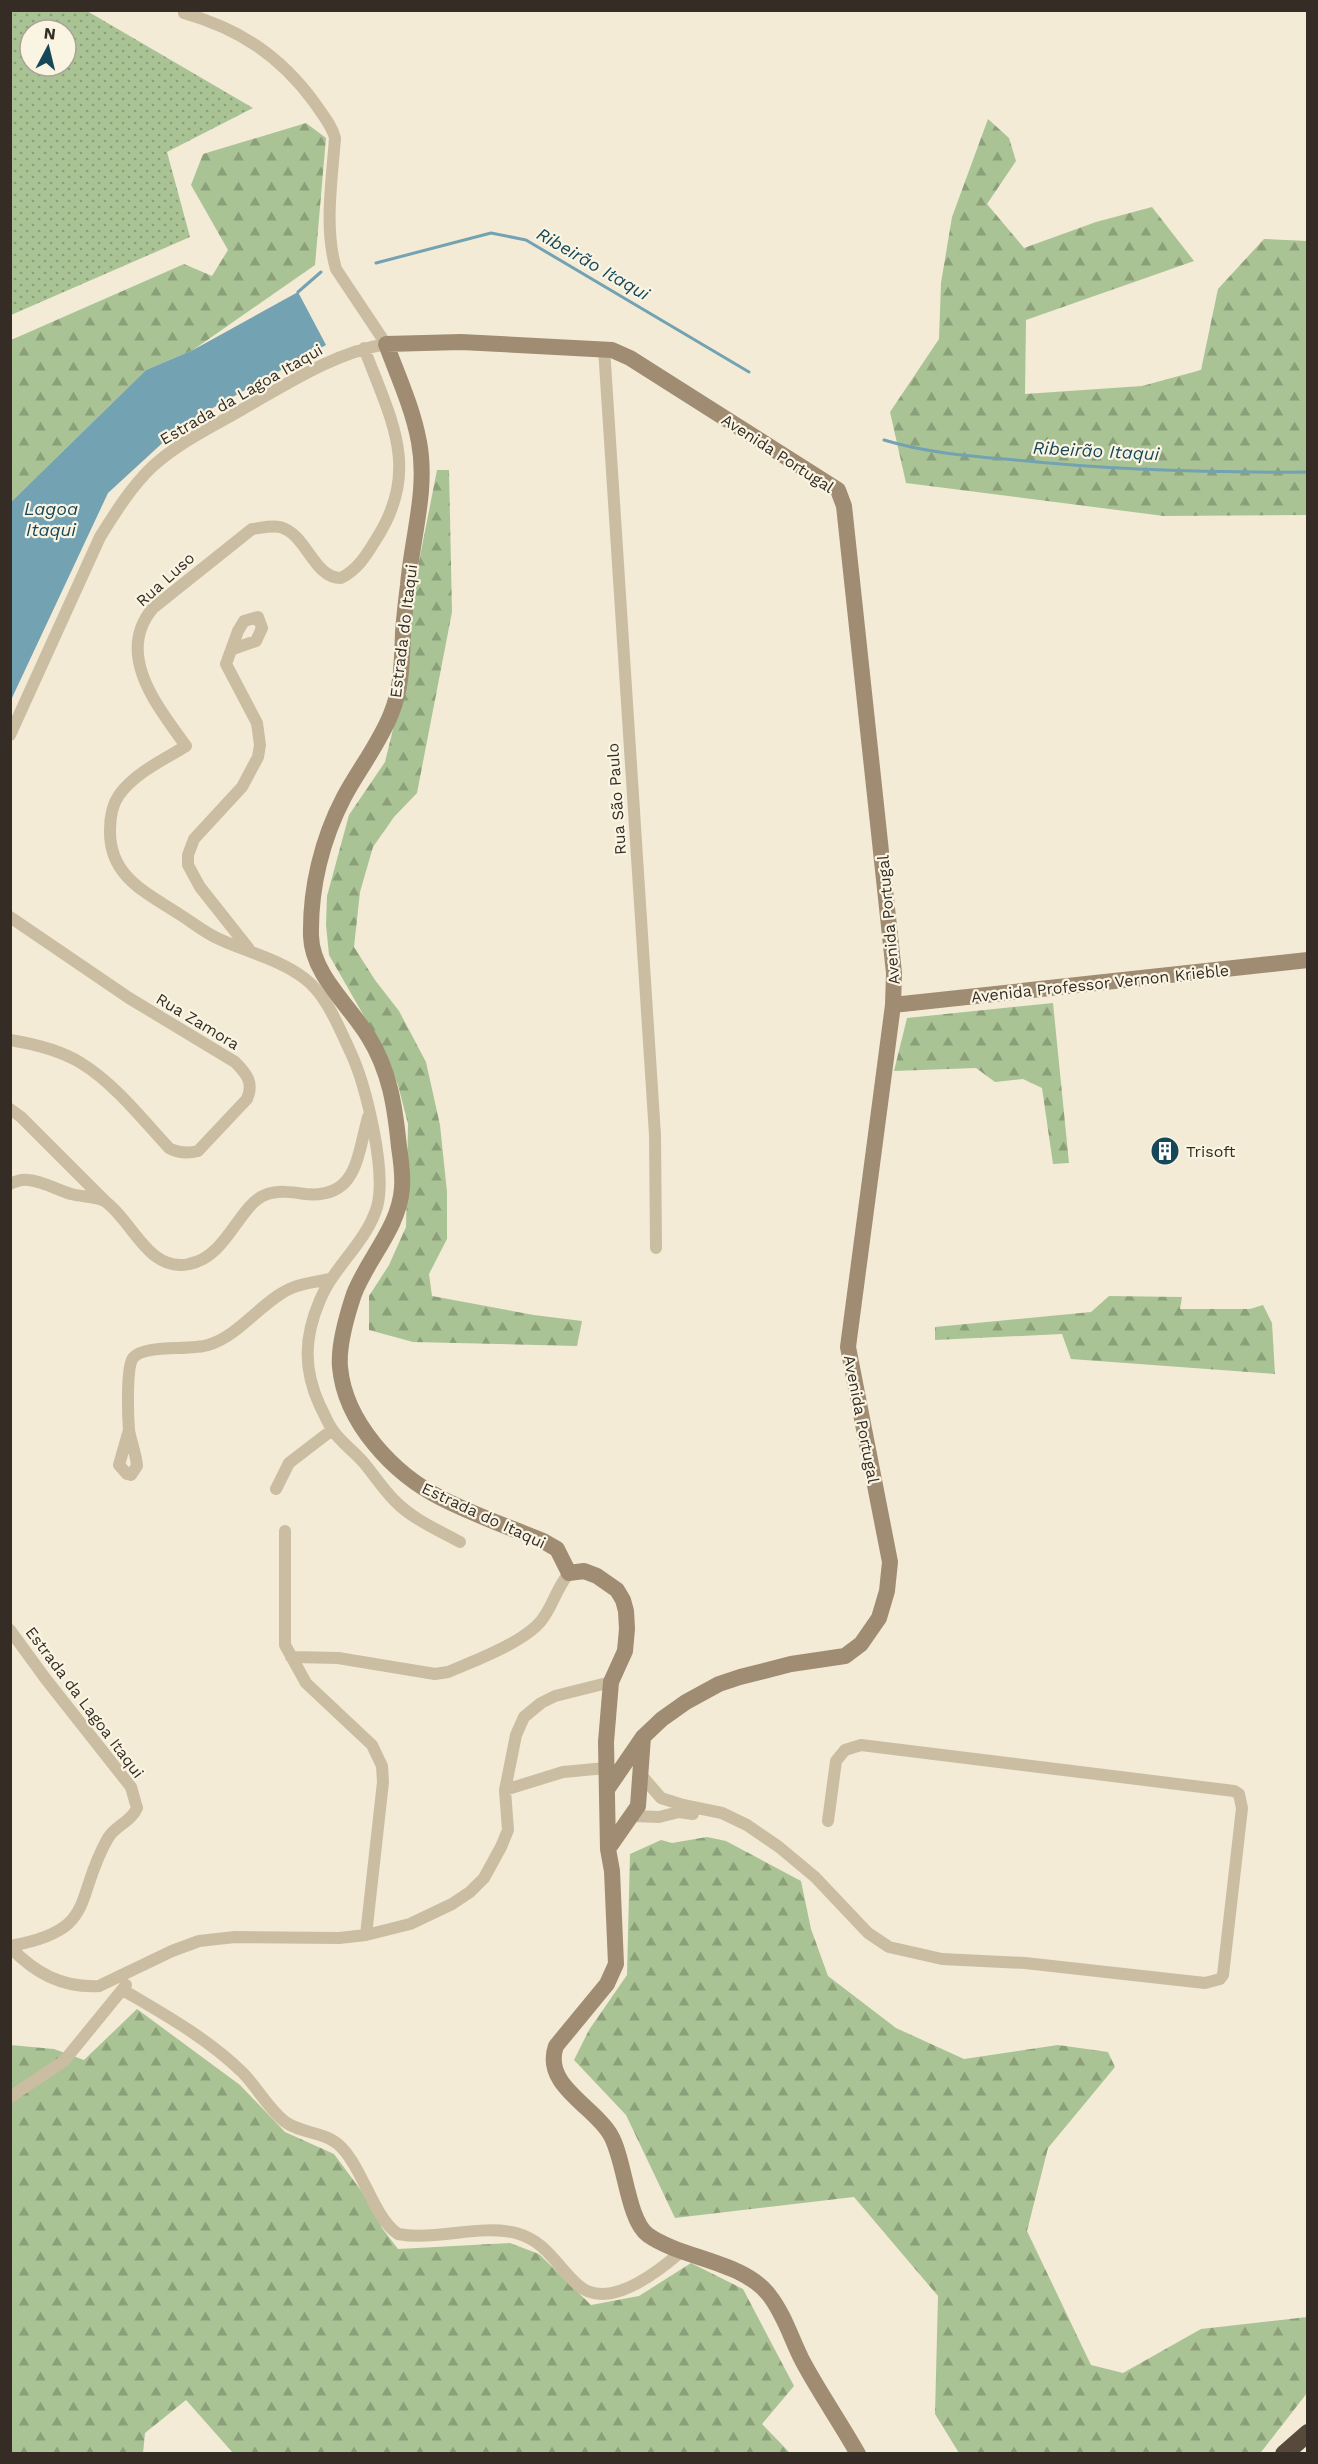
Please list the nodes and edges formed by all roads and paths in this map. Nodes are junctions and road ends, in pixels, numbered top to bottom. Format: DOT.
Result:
graph roads {
  1 [pos="184,13"];
  2 [pos="386,344"];
  3 [pos="364,348"];
  4 [pos="604,348"];
  5 [pos="232,649"];
  6 [pos="10,735"];
  7 [pos="10,917"];
  8 [pos="250,950"];
  9 [pos="1308,960"];
  10 [pos="893,1005"];
  11 [pos="10,1040"];
  12 [pos="10,1109"];
  13 [pos="369,1113"];
  14 [pos="10,1184"];
  15 [pos="105,1201"];
  16 [pos="656,1248"];
  17 [pos="330,1279"];
  18 [pos="129,1430"];
  19 [pos="332,1430"];
  20 [pos="276,1489"];
  21 [pos="285,1532"];
  22 [pos="460,1542"];
  23 [pos="569,1573"];
  24 [pos="10,1630"];
  25 [pos="291,1657"];
  26 [pos="611,1682"];
  27 [pos="644,1737"];
  28 [pos="614,1766"];
  29 [pos="642,1776"];
  30 [pos="608,1788"];
  31 [pos="505,1790"];
  32 [pos="632,1816"];
  33 [pos="828,1821"];
  34 [pos="747,1825"];
  35 [pos="608,1849"];
  36 [pos="366,1935"];
  37 [pos="10,1946"];
  38 [pos="134,1971"];
  39 [pos="123,1990"];
  40 [pos="10,2097"];
  41 [pos="682,2251"];
  42 [pos="1308,2433"];
  43 [pos="1308,2448"];
  44 [pos="858,2454"];
  45 [pos="1284,2454"];
  46 [pos="1301,2454"];
  1 -- 2 [label="street, Estrada do Itaqui"];
  2 -- 3 [label="street, Avenida Portugal"];
  2 -- 4 [label="street, Avenida Portugal"];
  2 -- 23 [label="street, Estrada do Itaqui"];
  3 -- 6 [label="street, Estrada da Lagoa Itaqui"];
  3 -- 8 [label="street, Rua Luso"];
  4 -- 10 [label="street, Avenida Portugal"];
  4 -- 16 [label="street, Rua São Paulo"];
  5 -- 8 [label="street"];
  7 -- 11 [label="street, Rua Zamora"];
  8 -- 13 [label="street"];
  9 -- 10 [label="street, Avenida Professor Vernon Krieble"];
  10 -- 27 [label="street, Avenida Portugal"];
  12 -- 15 [label="street"];
  13 -- 15 [label="street"];
  13 -- 17 [label="street"];
  14 -- 15 [label="street"];
  17 -- 18 [label="street"];
  17 -- 19 [label="street"];
  19 -- 20 [label="street"];
  19 -- 22 [label="street"];
  21 -- 25 [label="street"];
  23 -- 25 [label="street"];
  23 -- 26 [label="street"];
  24 -- 37 [label="street, Estrada da Lagoa Itaqui"];
  25 -- 36 [label="street"];
  26 -- 28 [label="street"];
  26 -- 31 [label="street"];
  27 -- 28 [label="street, Avenida Portugal"];
  27 -- 29 [label="street"];
  28 -- 29 [label="street"];
  28 -- 30 [label="street, Avenida Portugal"];
  28 -- 31 [label="street"];
  29 -- 32 [label="street"];
  29 -- 34 [label="street"];
  30 -- 32 [label="street"];
  30 -- 35 [label="street"];
  31 -- 36 [label="street"];
  32 -- 34 [label="street"];
  32 -- 35 [label="street"];
  33 -- 34 [label="street"];
  35 -- 41 [label="street"];
  36 -- 38 [label="street"];
  37 -- 38 [label="street"];
  38 -- 39 [label="street"];
  39 -- 40 [label="street"];
  39 -- 41 [label="street"];
  41 -- 44 [label="street"];
  42 -- 45 [label="highway"];
  43 -- 46 [label="highway"];
}
